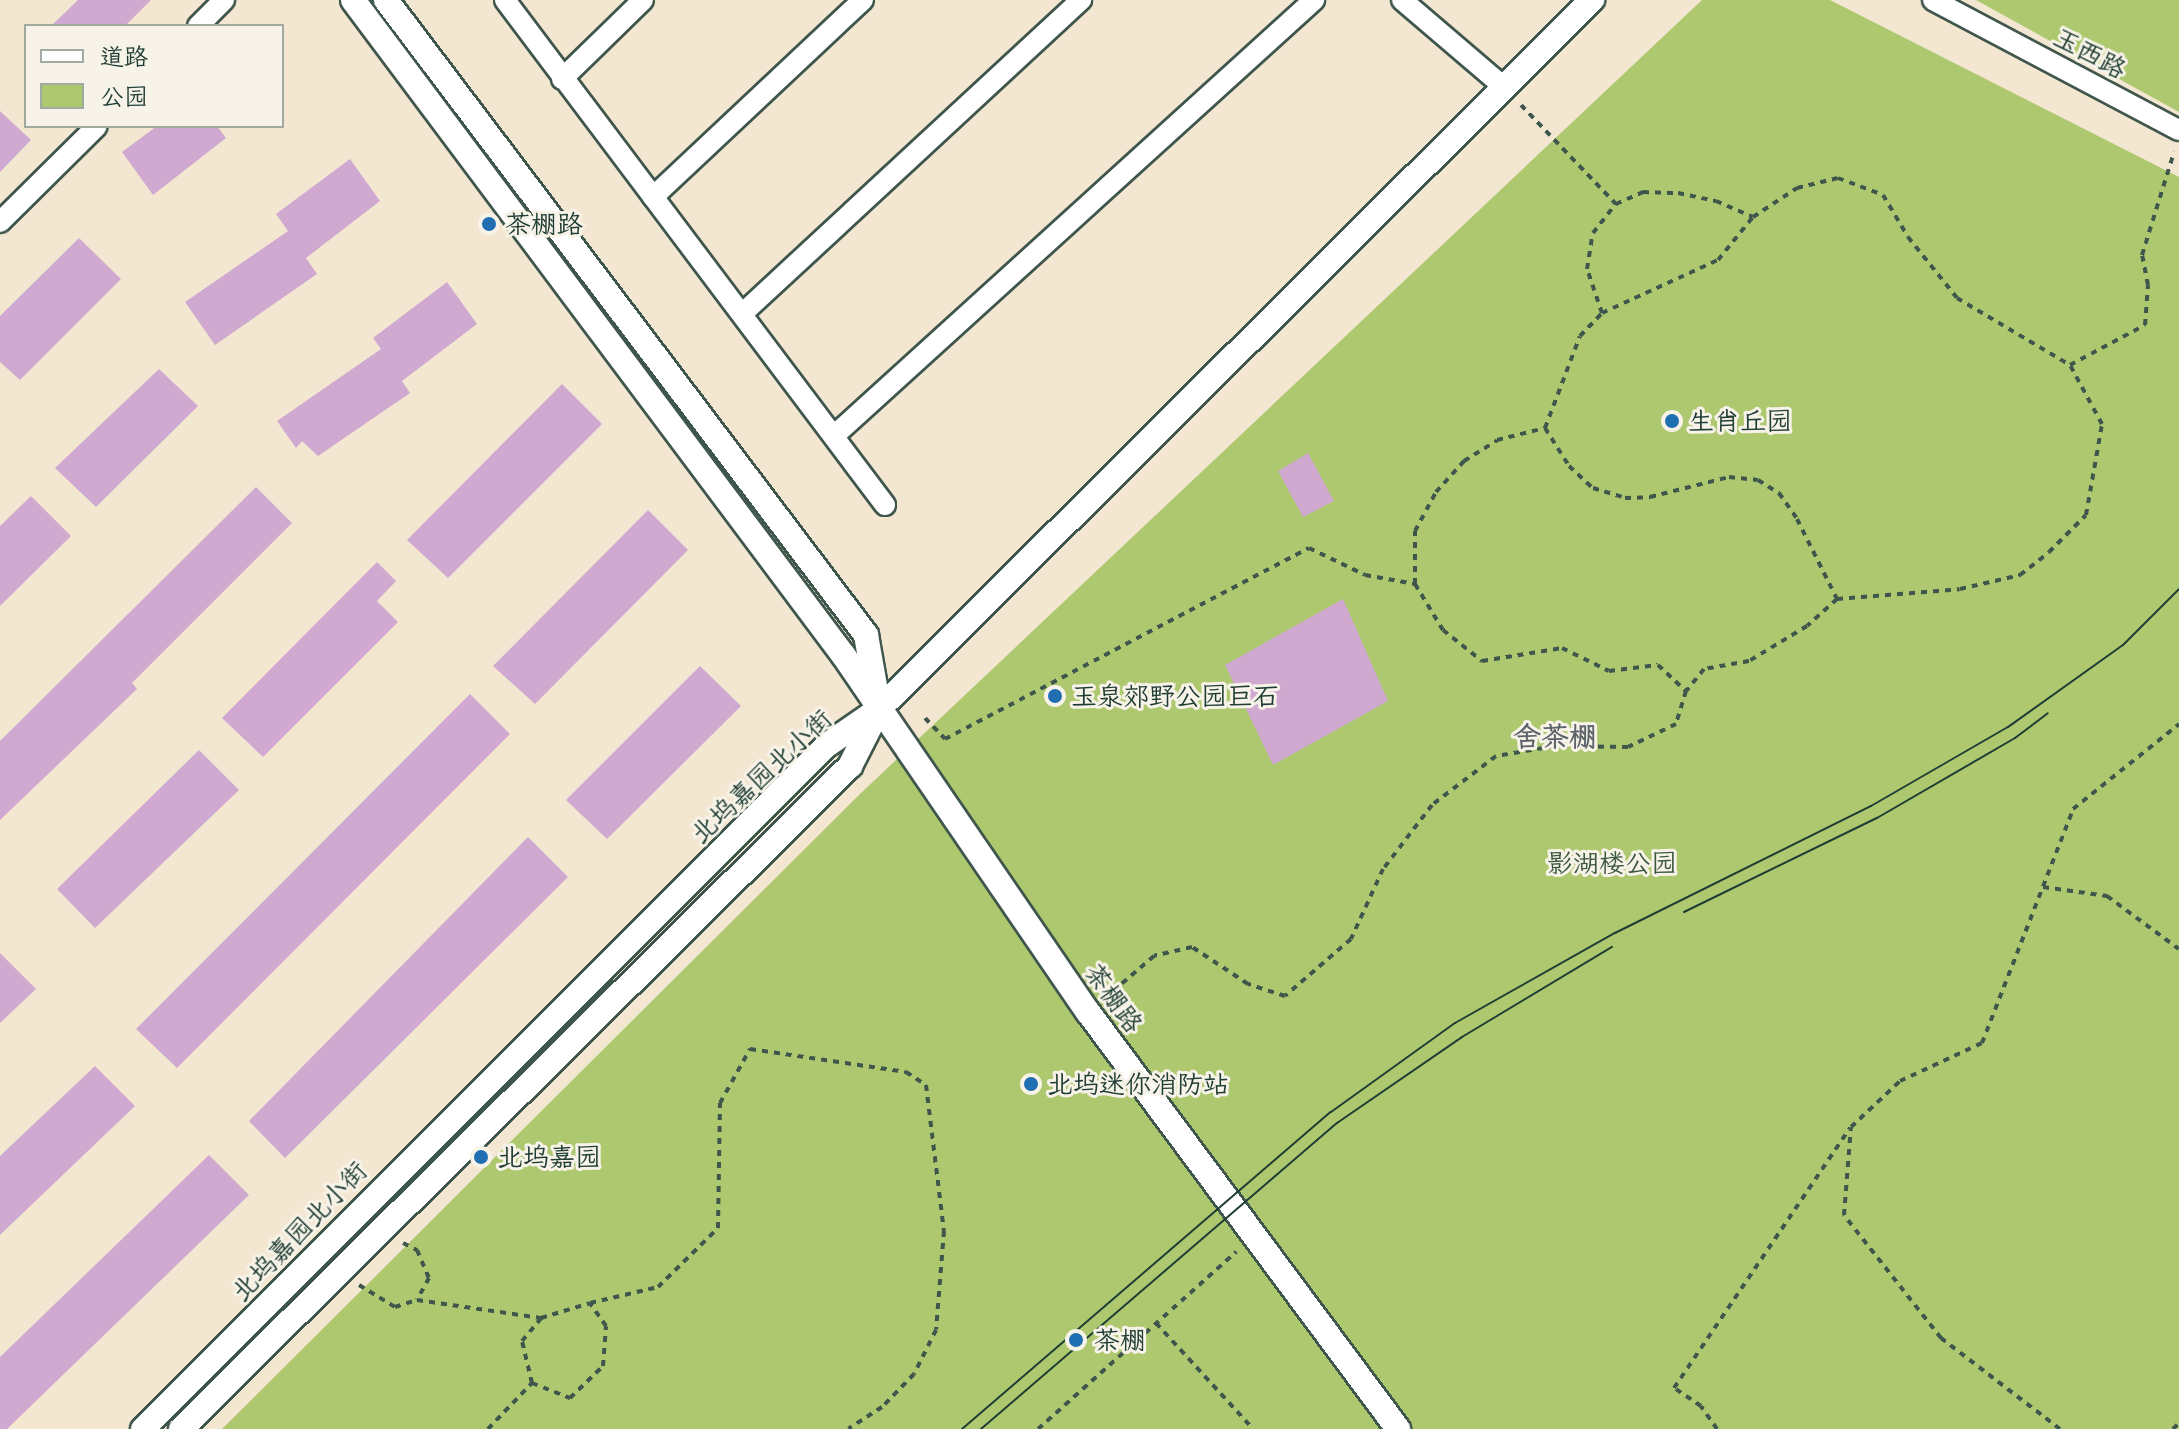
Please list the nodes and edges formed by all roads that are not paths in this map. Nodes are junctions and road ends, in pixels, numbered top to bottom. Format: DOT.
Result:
graph roads {
  1 [pos="224,0"];
  2 [pos="353,0"];
  3 [pos="386,0"];
  4 [pos="505,0"];
  5 [pos="643,0"];
  6 [pos="863,0"];
  7 [pos="1081,0"];
  8 [pos="1314,0"];
  9 [pos="1402,0"];
  10 [pos="1592,0"];
  11 [pos="1933,0"];
  12 [pos="200,24"];
  13 [pos="562,79"];
  14 [pos="1504,87"];
  15 [pos="95,128"];
  16 [pos="2178,138"];
  17 [pos="653,197"];
  18 [pos="0,222"];
  19 [pos="743,313"];
  20 [pos="836,434"];
  21 [pos="885,505"];
  22 [pos="879,709"];
  23 [pos="143,1429"];
  24 [pos="181,1429"];
  25 [pos="1398,1429"];
  1 -- 12 [label="street"];
  2 -- 22 [label="street, 茶棚路"];
  3 -- 22 [label="street, 茶棚路"];
  4 -- 13 [label="street"];
  5 -- 13 [label="street"];
  6 -- 17 [label="street"];
  7 -- 19 [label="street"];
  8 -- 20 [label="street"];
  9 -- 14 [label="street"];
  10 -- 14 [label="street"];
  11 -- 16 [label="street, 玉西路"];
  13 -- 17 [label="street"];
  14 -- 22 [label="street"];
  15 -- 18 [label="street"];
  17 -- 19 [label="street"];
  19 -- 20 [label="street"];
  20 -- 21 [label="street"];
  22 -- 23 [label="street, 北坞嘉园北小街"];
  22 -- 24 [label="street, 北坞嘉园北小街"];
  22 -- 25 [label="street, 茶棚路"];
}
